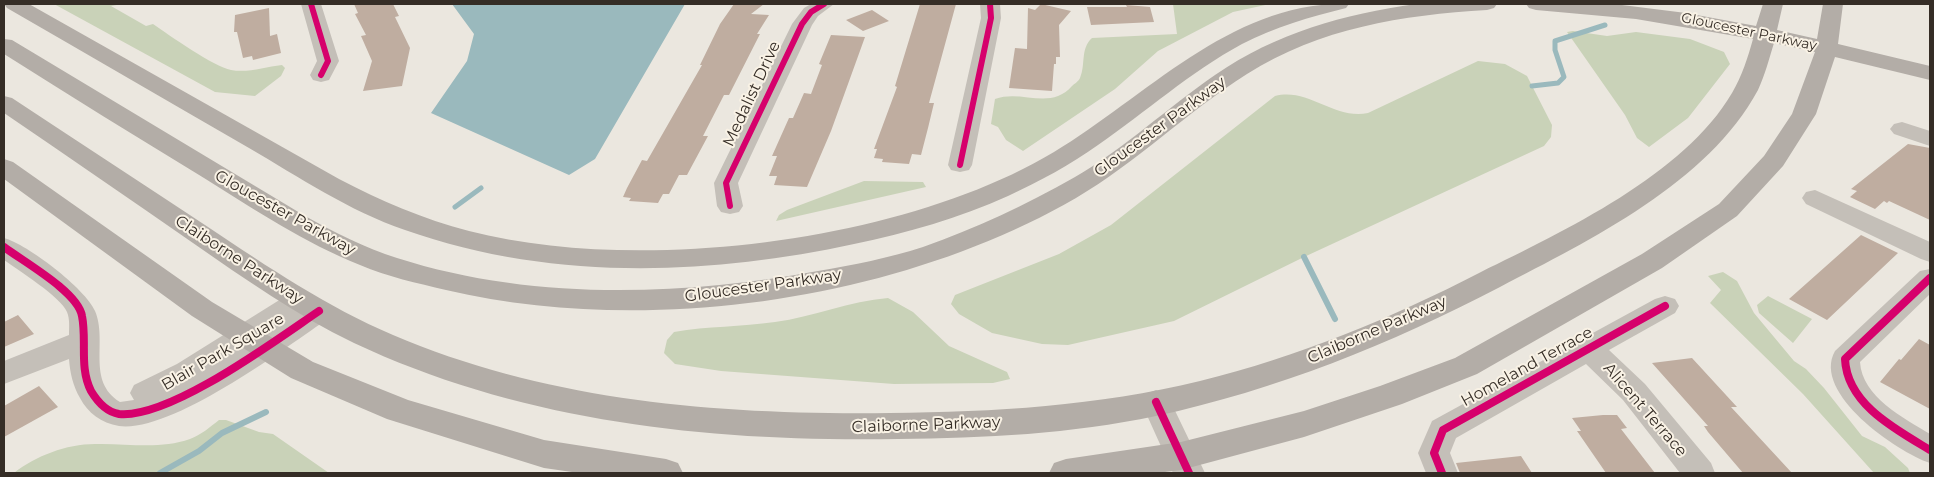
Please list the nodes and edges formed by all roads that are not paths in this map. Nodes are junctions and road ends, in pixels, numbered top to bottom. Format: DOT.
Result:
graph roads {
  1 [pos="14,4"];
  2 [pos="311,4"];
  3 [pos="824,4"];
  4 [pos="990,4"];
  5 [pos="1338,4"];
  6 [pos="1487,4"];
  7 [pos="1536,4"];
  8 [pos="1690,4"];
  9 [pos="1833,4"];
  10 [pos="1769,19"];
  11 [pos="1828,40"];
  12 [pos="4,45"];
  13 [pos="1930,56"];
  14 [pos="1930,73"];
  15 [pos="321,75"];
  16 [pos="4,103"];
  17 [pos="1902,129"];
  18 [pos="1930,139"];
  19 [pos="960,165"];
  20 [pos="4,167"];
  21 [pos="1815,198"];
  22 [pos="730,206"];
  23 [pos="4,247"];
  24 [pos="1930,253"];
  25 [pos="1930,278"];
  26 [pos="309,306"];
  27 [pos="1665,306"];
  28 [pos="84,341"];
  29 [pos="256,341"];
  30 [pos="1588,348"];
  31 [pos="4,373"];
  32 [pos="1156,402"];
  33 [pos="1930,450"];
  34 [pos="1185,465"];
  35 [pos="666,473"];
  36 [pos="1066,473"];
  37 [pos="1442,473"];
  38 [pos="1699,473"];
  1 -- 5 [label="main road, Gloucester Parkway"];
  2 -- 15 [label="street"];
  3 -- 22 [label="street, Medalist Drive"];
  4 -- 19 [label="street"];
  6 -- 12 [label="main road, Gloucester Parkway"];
  7 -- 10 [label="main road, Gloucester Parkway"];
  8 -- 10 [label="main road, Gloucester Parkway"];
  9 -- 11 [label="main road"];
  10 -- 11 [label="main road, Gloucester Parkway"];
  10 -- 32 [label="main road, Claiborne Parkway"];
  11 -- 13 [label="main road, Gloucester Parkway"];
  11 -- 14 [label="main road, Gloucester Parkway"];
  11 -- 34 [label="main road"];
  16 -- 26 [label="main road, Claiborne Parkway"];
  17 -- 18 [label="street"];
  20 -- 29 [label="main road"];
  21 -- 24 [label="street"];
  23 -- 28 [label="street, Blair Park Square"];
  25 -- 33 [label="street"];
  26 -- 29 [label="street, Blair Park Square"];
  26 -- 32 [label="main road, Claiborne Parkway"];
  27 -- 30 [label="street, Homeland Terrace"];
  28 -- 29 [label="street, Blair Park Square"];
  28 -- 31 [label="street"];
  29 -- 35 [label="main road"];
  30 -- 37 [label="street, Homeland Terrace"];
  30 -- 38 [label="street, Alicent Terrace"];
  32 -- 34 [label="street"];
  34 -- 36 [label="main road"];
}
